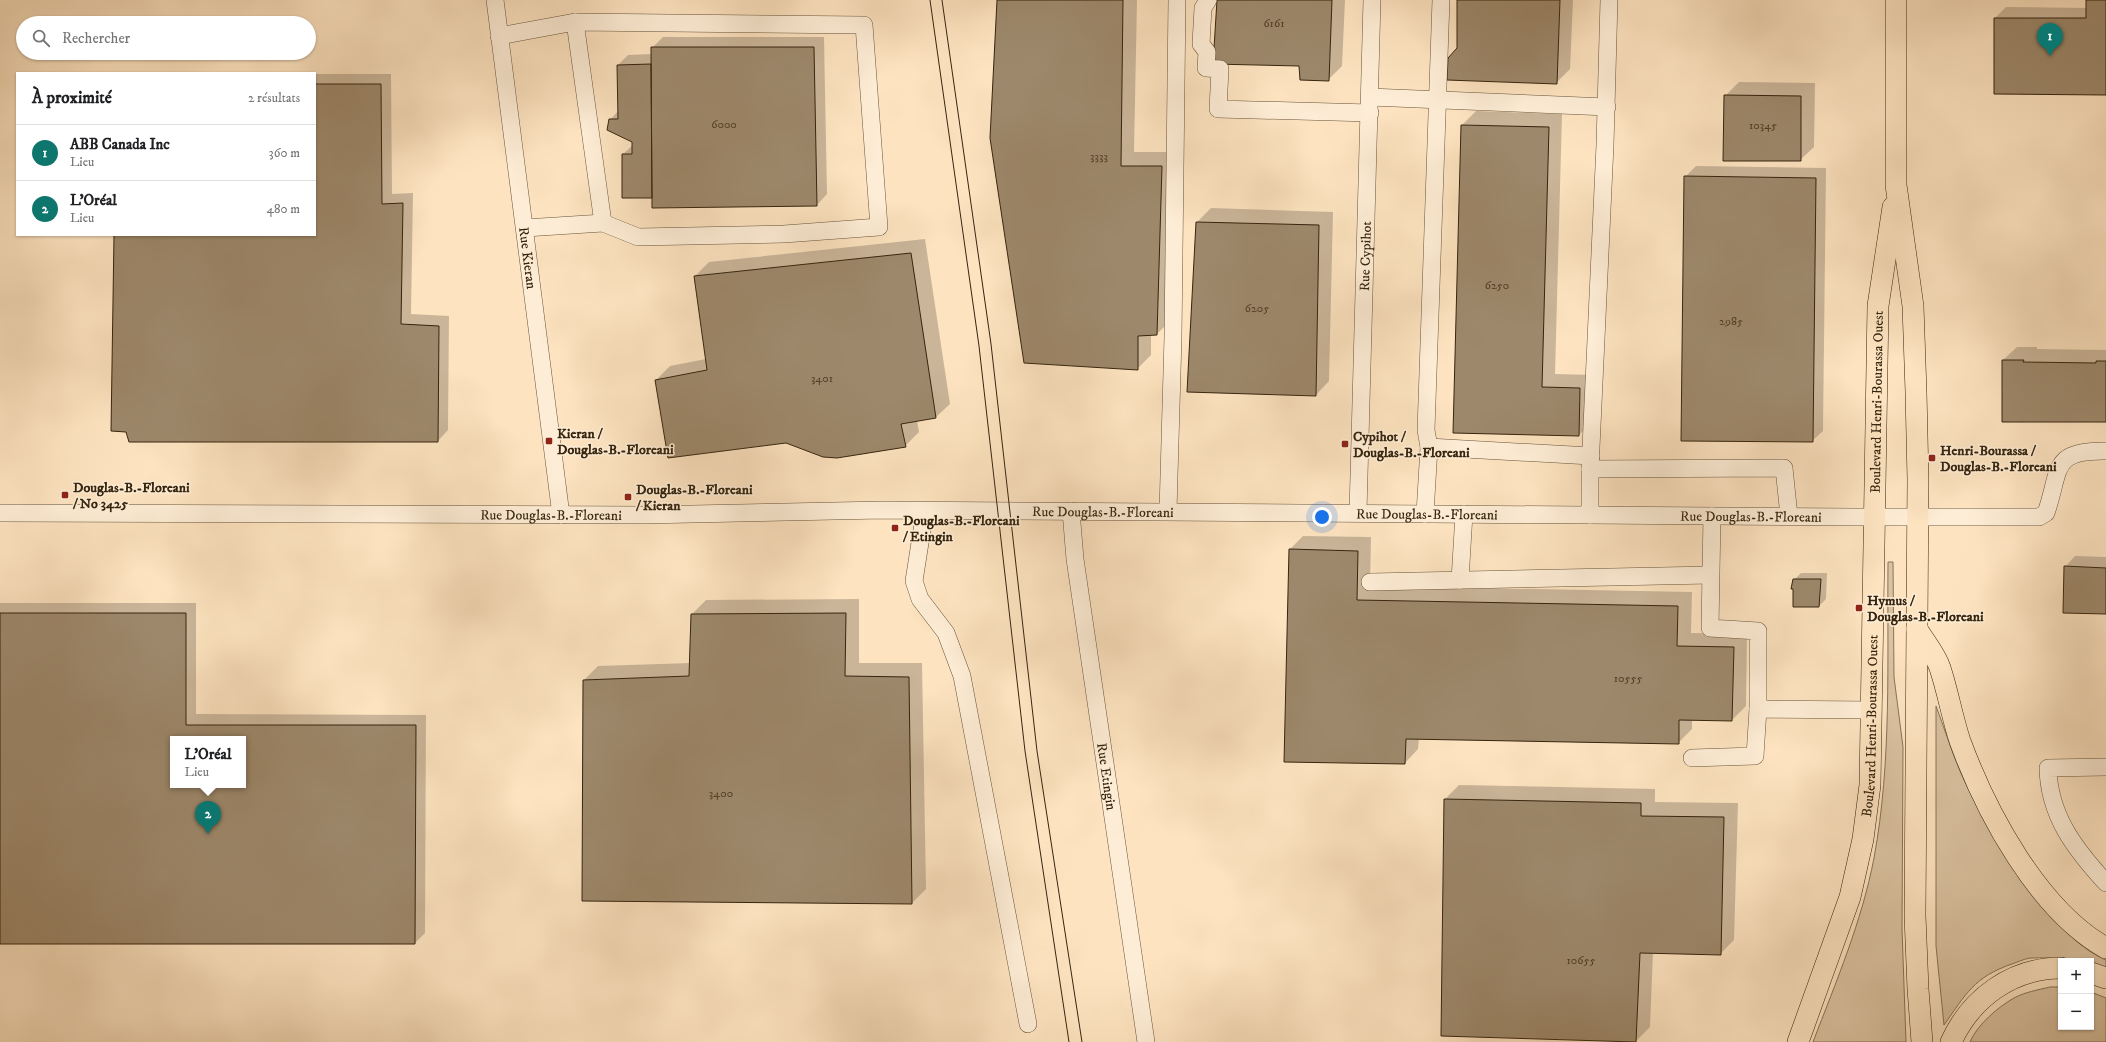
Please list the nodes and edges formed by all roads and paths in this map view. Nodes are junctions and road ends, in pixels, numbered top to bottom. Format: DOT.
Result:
graph roads {
  1 [pos="495,0"];
  2 [pos="1177,0"];
  3 [pos="1208,0"];
  4 [pos="1372,0"];
  5 [pos="1442,0"];
  6 [pos="1609,0"];
  7 [pos="1896,0"];
  8 [pos="575,22"];
  9 [pos="499,36"];
  10 [pos="1438,100"];
  11 [pos="1370,105"];
  12 [pos="1607,107"];
  13 [pos="1896,185"];
  14 [pos="603,223"];
  15 [pos="524,228"];
  16 [pos="1428,447"];
  17 [pos="2106,451"];
  18 [pos="1591,462"];
  19 [pos="925,510"];
  20 [pos="1071,511"];
  21 [pos="1168,511"];
  22 [pos="1358,512"];
  23 [pos="0,513"];
  24 [pos="1425,514"];
  25 [pos="1464,514"];
  26 [pos="561,515"];
  27 [pos="1590,515"];
  28 [pos="1712,516"];
  29 [pos="1789,516"];
  30 [pos="1874,516"];
  31 [pos="1917,517"];
  32 [pos="1710,575"];
  33 [pos="1460,580"];
  34 [pos="1370,582"];
  35 [pos="1917,629"];
  36 [pos="1758,709"];
  37 [pos="1872,710"];
  38 [pos="1692,758"];
  39 [pos="2106,767"];
  40 [pos="2106,883"];
  41 [pos="2106,948"];
  42 [pos="2058,968"];
  43 [pos="2094,974"];
  44 [pos="2106,978"];
  45 [pos="1028,1024"];
  46 [pos="1146,1042"];
  47 [pos="1798,1042"];
  48 [pos="1922,1042"];
  49 [pos="1951,1042"];
  1 -- 9 [label="street, Rue Kieran"];
  2 -- 21 [label="street"];
  3 -- 11 [label="street"];
  4 -- 11 [label="street, Rue Cypihot"];
  5 -- 10 [label="street"];
  6 -- 12 [label="street"];
  7 -- 13 [label="main road, Boulevard Henri-Bourassa Ouest"];
  8 -- 9 [label="street"];
  8 -- 14 [label="street"];
  8 -- 14 [label="street"];
  9 -- 15 [label="street, Rue Kieran"];
  10 -- 11 [label="street"];
  10 -- 12 [label="street"];
  10 -- 16 [label="street"];
  11 -- 22 [label="street, Rue Cypihot"];
  12 -- 18 [label="street"];
  13 -- 30 [label="main road, Boulevard Henri-Bourassa Ouest"];
  13 -- 31 [label="main road, Boulevard Henri-Bourassa Ouest"];
  14 -- 15 [label="street"];
  15 -- 26 [label="street, Rue Kieran"];
  16 -- 18 [label="street"];
  16 -- 24 [label="street"];
  17 -- 31 [label="street, Rue Douglas-B.-Floreani"];
  18 -- 27 [label="street"];
  18 -- 29 [label="street"];
  19 -- 20 [label="street, Rue Douglas-B.-Floreani"];
  19 -- 26 [label="street, Rue Douglas-B.-Floreani"];
  19 -- 45 [label="street"];
  20 -- 21 [label="street, Rue Douglas-B.-Floreani"];
  20 -- 46 [label="street, Rue Etingin"];
  21 -- 22 [label="street, Rue Douglas-B.-Floreani"];
  22 -- 24 [label="street, Rue Douglas-B.-Floreani"];
  23 -- 26 [label="street, Rue Douglas-B.-Floreani"];
  24 -- 25 [label="street, Rue Douglas-B.-Floreani"];
  25 -- 27 [label="street, Rue Douglas-B.-Floreani"];
  25 -- 33 [label="street"];
  27 -- 28 [label="street, Rue Douglas-B.-Floreani"];
  28 -- 29 [label="street, Rue Douglas-B.-Floreani"];
  28 -- 32 [label="street"];
  29 -- 30 [label="street, Rue Douglas-B.-Floreani"];
  30 -- 31 [label="street, Rue Douglas-B.-Floreani"];
  30 -- 37 [label="main road, Boulevard Henri-Bourassa Ouest"];
  31 -- 35 [label="main road, Boulevard Henri-Bourassa Ouest"];
  32 -- 33 [label="street"];
  32 -- 36 [label="street"];
  33 -- 34 [label="street"];
  35 -- 41 [label="main road"];
  35 -- 48 [label="main road, Boulevard Henri-Bourassa Ouest"];
  36 -- 37 [label="street"];
  36 -- 38 [label="street"];
  37 -- 47 [label="main road, Boulevard Henri-Bourassa Ouest"];
  39 -- 40 [label="street"];
  42 -- 49 [label="main road"];
  43 -- 44 [label="main road"];
}
